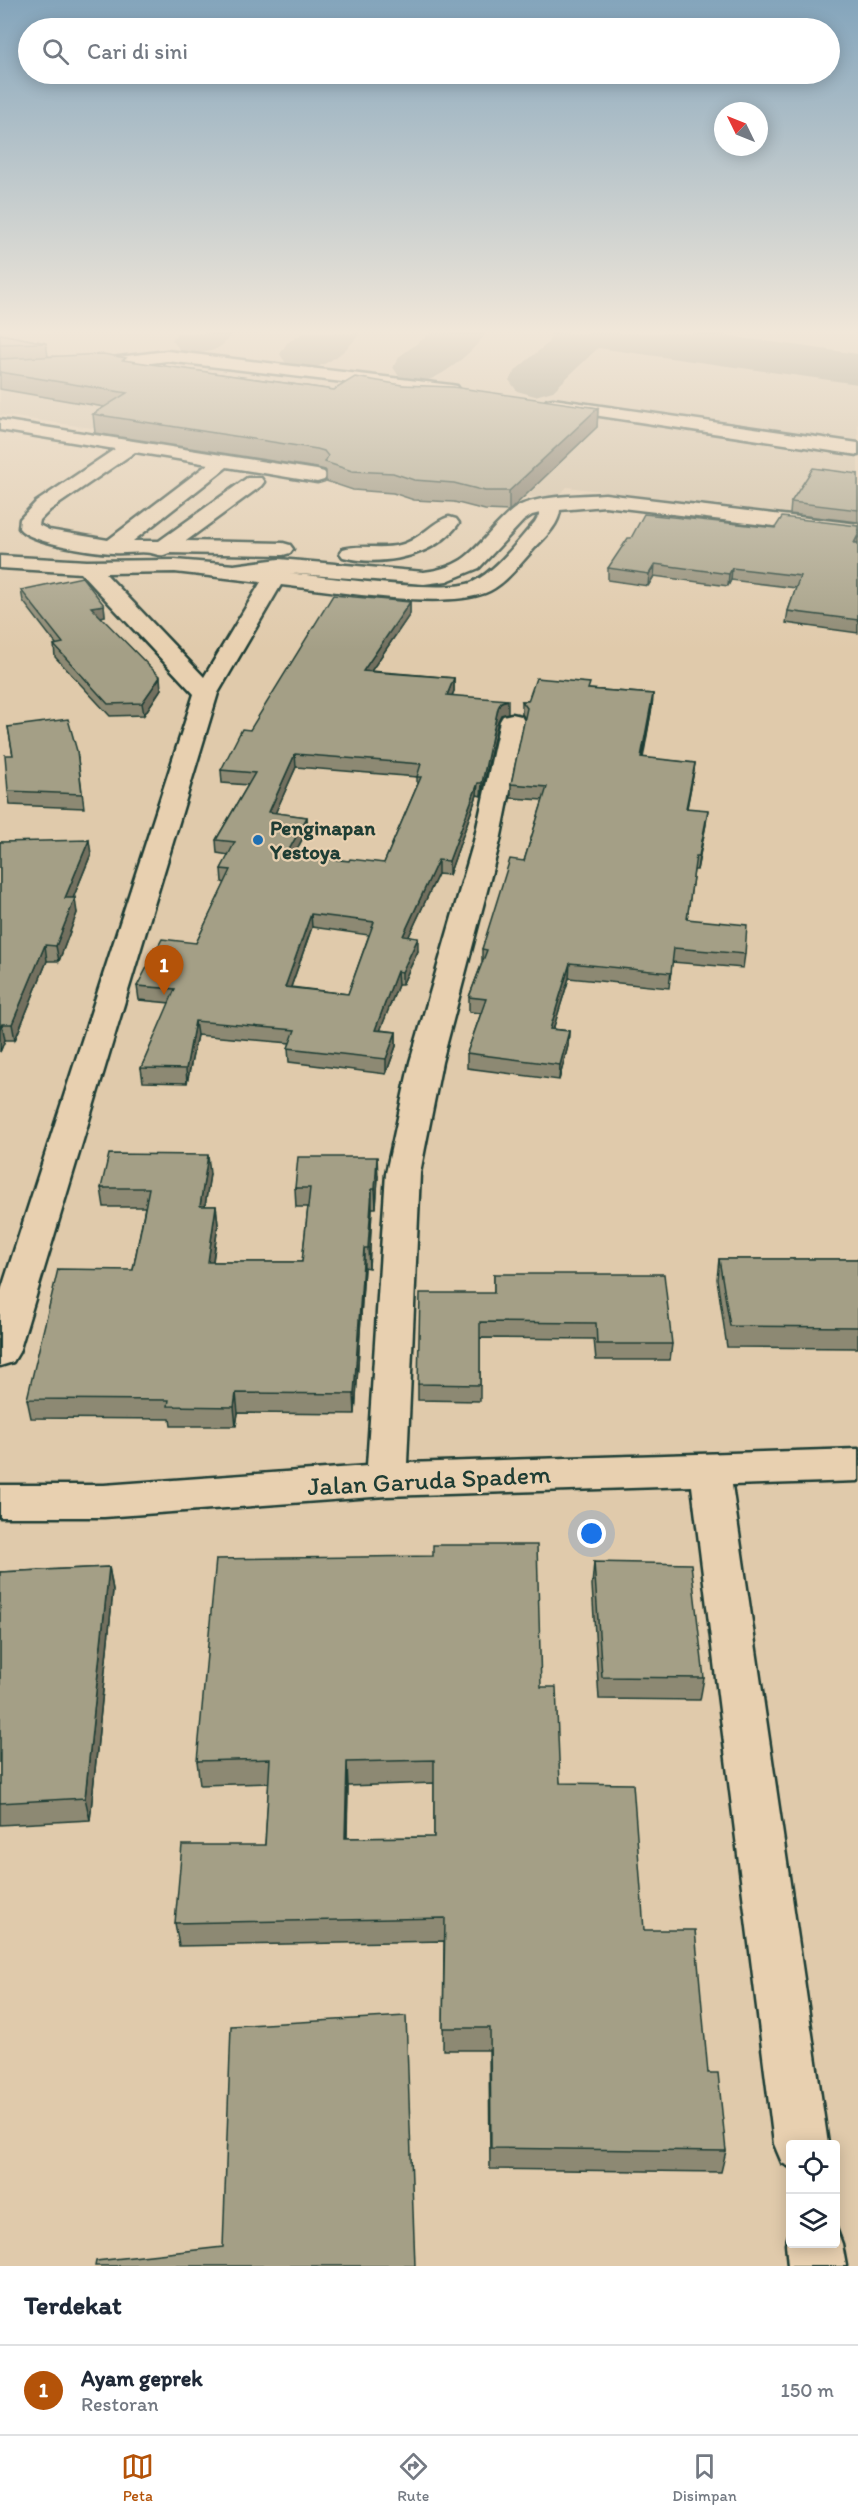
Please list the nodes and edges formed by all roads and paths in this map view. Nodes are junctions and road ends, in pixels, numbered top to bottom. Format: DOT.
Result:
graph roads {
  1 [pos="86,439"];
  2 [pos="788,439"];
  3 [pos="132,446"];
  4 [pos="858,449"];
  5 [pos="222,462"];
  6 [pos="317,476"];
  7 [pos="254,482"];
  8 [pos="171,501"];
  9 [pos="216,509"];
  10 [pos="550,510"];
  11 [pos="449,523"];
  12 [pos="858,530"];
  13 [pos="112,547"];
  14 [pos="164,547"];
  15 [pos="0,562"];
  16 [pos="139,565"];
  17 [pos="87,567"];
  18 [pos="276,571"];
  19 [pos="206,693"];
  20 [pos="513,721"];
  21 [pos="0,1352"];
  22 [pos="858,1465"];
  23 [pos="710,1470"];
  24 [pos="386,1480"];
  25 [pos="0,1501"];
  26 [pos="800,2140"];
  27 [pos="815,2248"];
  28 [pos="817,2266"];
  1 -- 3 [label="street"];
  2 -- 4 [label="street"];
  3 -- 5 [label="street"];
  3 -- 13 [label="street"];
  5 -- 6 [label="street"];
  5 -- 8 [label="street"];
  7 -- 9 [label="street"];
  8 -- 9 [label="street"];
  8 -- 13 [label="street"];
  9 -- 14 [label="street"];
  10 -- 12 [label="street"];
  10 -- 18 [label="street"];
  10 -- 18 [label="street"];
  11 -- 14 [label="street"];
  13 -- 14 [label="street"];
  14 -- 16 [label="street"];
  15 -- 17 [label="street"];
  16 -- 17 [label="street"];
  16 -- 18 [label="street"];
  17 -- 19 [label="street"];
  18 -- 19 [label="street"];
  19 -- 21 [label="street"];
  20 -- 24 [label="street"];
  22 -- 23 [label="street, Jalan Garuda Spadem"];
  23 -- 24 [label="street, Jalan Garuda Spadem"];
  23 -- 26 [label="street"];
  24 -- 25 [label="street, Jalan Garuda Spadem"];
  27 -- 28 [label="street"];
}
